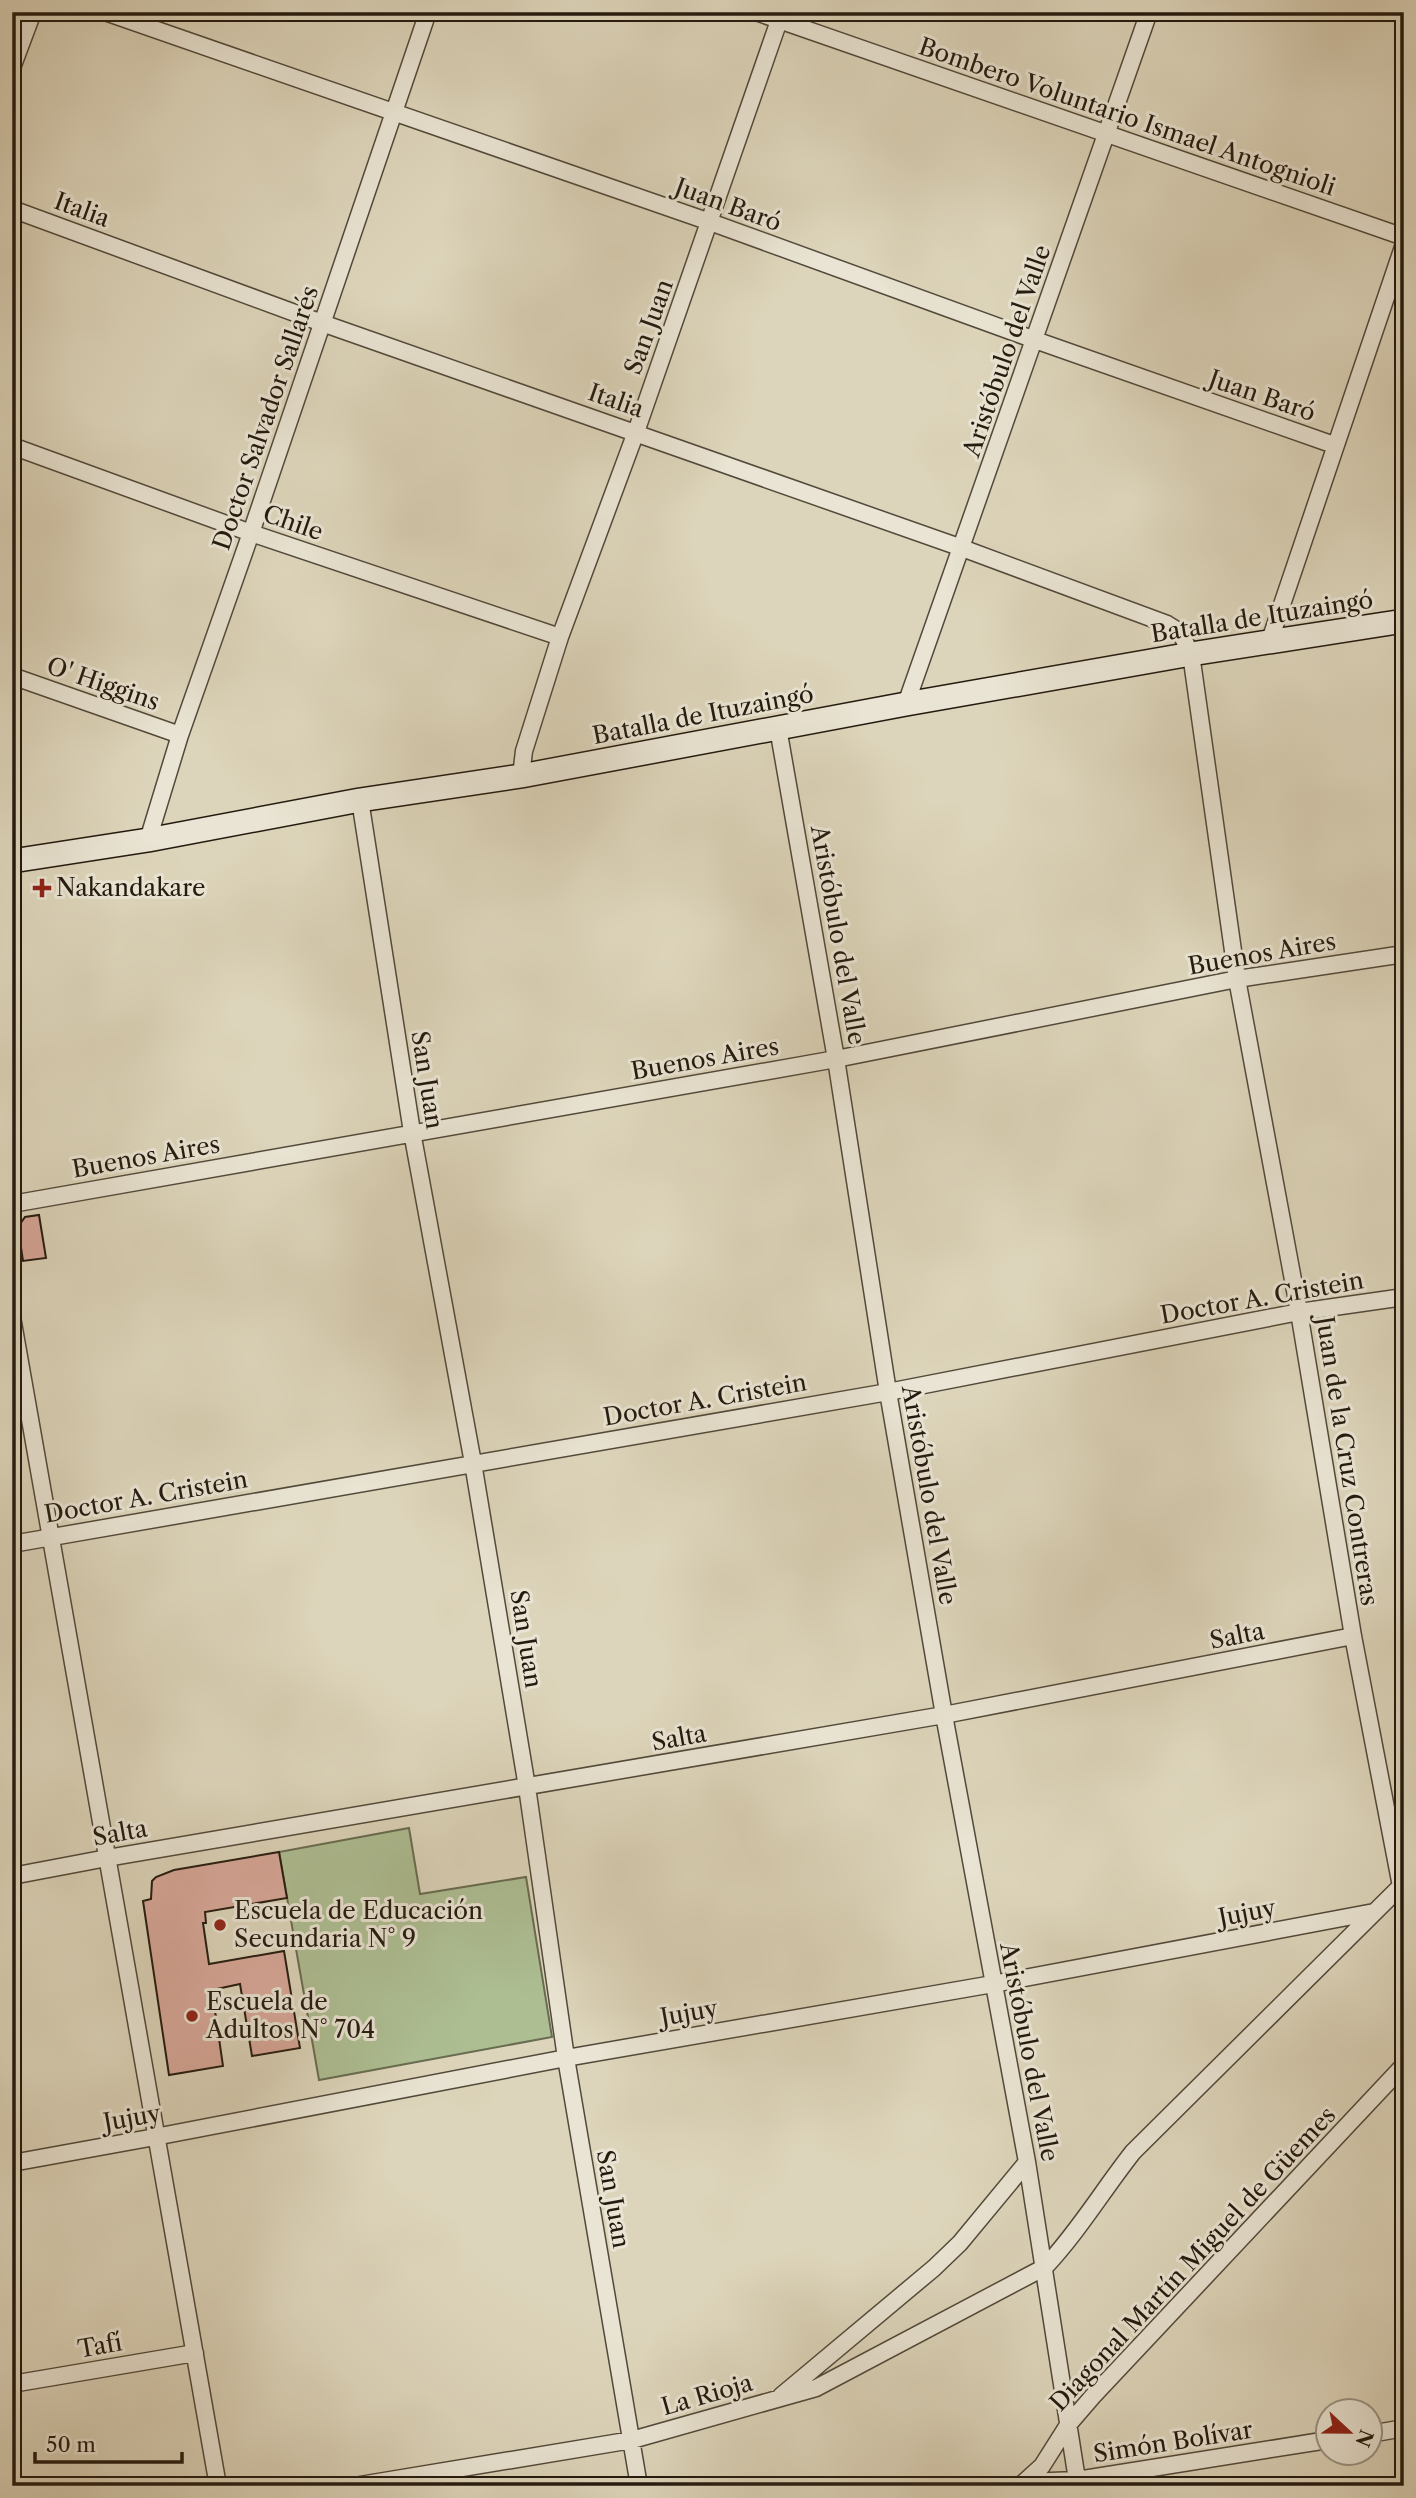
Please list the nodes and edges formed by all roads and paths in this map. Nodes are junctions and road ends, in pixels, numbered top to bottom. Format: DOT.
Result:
graph roads {
  1 [pos="33,12"];
  2 [pos="105,12"];
  3 [pos="428,12"];
  4 [pos="756,12"];
  5 [pos="1149,12"];
  6 [pos="781,16"];
  7 [pos="12,68"];
  8 [pos="394,112"];
  9 [pos="1107,134"];
  10 [pos="12,209"];
  11 [pos="710,222"];
  12 [pos="1404,237"];
  13 [pos="1404,244"];
  14 [pos="322,323"];
  15 [pos="1035,341"];
  16 [pos="636,432"];
  17 [pos="1334,445"];
  18 [pos="12,446"];
  19 [pos="251,533"];
  20 [pos="962,548"];
  21 [pos="1404,621"];
  22 [pos="560,637"];
  23 [pos="1269,643"];
  24 [pos="1191,654"];
  25 [pos="12,676"];
  26 [pos="906,704"];
  27 [pos="778,728"];
  28 [pos="180,735"];
  29 [pos="521,776"];
  30 [pos="360,800"];
  31 [pos="148,840"];
  32 [pos="12,861"];
  33 [pos="1404,954"];
  34 [pos="1237,979"];
  35 [pos="836,1059"];
  36 [pos="412,1132"];
  37 [pos="12,1204"];
  38 [pos="1404,1297"];
  39 [pos="1299,1312"];
  40 [pos="12,1317"];
  41 [pos="888,1392"];
  42 [pos="473,1463"];
  43 [pos="51,1537"];
  44 [pos="12,1544"];
  45 [pos="1353,1636"];
  46 [pos="944,1715"];
  47 [pos="527,1787"];
  48 [pos="107,1858"];
  49 [pos="12,1876"];
  50 [pos="1403,1890"];
  51 [pos="1374,1912"];
  52 [pos="993,1984"];
  53 [pos="566,2058"];
  54 [pos="1404,2065"];
  55 [pos="155,2137"];
  56 [pos="1027,2162"];
  57 [pos="12,2163"];
  58 [pos="1045,2267"];
  59 [pos="195,2354"];
  60 [pos="12,2384"];
  61 [pos="777,2399"];
  62 [pos="1068,2425"];
  63 [pos="1404,2428"];
  64 [pos="1384,2432"];
  65 [pos="632,2440"];
  66 [pos="1314,2442"];
  67 [pos="1078,2483"];
  68 [pos="1022,2484"];
  69 [pos="218,2486"];
  70 [pos="354,2486"];
  71 [pos="639,2486"];
  1 -- 7 [label="street"];
  2 -- 8 [label="street, Juan Baró"];
  3 -- 8 [label="street, Doctor Salvador Sallarés"];
  4 -- 6 [label="street, Bombero Voluntario Ismael Antognioli"];
  5 -- 9 [label="street, Aristóbulo del Valle"];
  6 -- 9 [label="street, Bombero Voluntario Ismael Antognioli"];
  6 -- 11 [label="street, San Juan"];
  8 -- 11 [label="street, Juan Baró"];
  8 -- 14 [label="street, Doctor Salvador Sallarés"];
  9 -- 12 [label="street, Bombero Voluntario Ismael Antognioli"];
  9 -- 15 [label="street, Aristóbulo del Valle"];
  10 -- 14 [label="street, Italia"];
  11 -- 15 [label="street, Juan Baró"];
  11 -- 16 [label="street, San Juan"];
  13 -- 17 [label="street"];
  14 -- 16 [label="street, Italia"];
  14 -- 19 [label="street, Doctor Salvador Sallarés"];
  15 -- 17 [label="street, Juan Baró"];
  15 -- 20 [label="street, Aristóbulo del Valle"];
  16 -- 20 [label="street, Italia"];
  16 -- 22 [label="street, San Juan"];
  17 -- 23 [label="street"];
  18 -- 19 [label="street, Chile"];
  19 -- 22 [label="street, Chile"];
  19 -- 28 [label="street, Doctor Salvador Sallarés"];
  20 -- 24 [label="street, Italia"];
  20 -- 26 [label="street, Aristóbulo del Valle"];
  21 -- 23 [label="main road, Batalla de Ituzaingó"];
  22 -- 29 [label="street, San Juan"];
  23 -- 24 [label="main road, Batalla de Ituzaingó"];
  24 -- 26 [label="main road, Batalla de Ituzaingó"];
  24 -- 34 [label="street, Juan de la Cruz Contreras"];
  25 -- 28 [label="street, O' Higgins"];
  26 -- 27 [label="main road, Batalla de Ituzaingó"];
  27 -- 29 [label="main road, Batalla de Ituzaingó"];
  27 -- 35 [label="street, Aristóbulo del Valle"];
  28 -- 31 [label="street, Doctor Salvador Sallarés"];
  29 -- 30 [label="main road, Batalla de Ituzaingó"];
  30 -- 31 [label="main road, Batalla de Ituzaingó"];
  30 -- 36 [label="street, San Juan"];
  31 -- 32 [label="main road, Batalla de Ituzaingó"];
  33 -- 34 [label="street, Buenos Aires"];
  34 -- 35 [label="street, Buenos Aires"];
  34 -- 39 [label="street, Juan de la Cruz Contreras"];
  35 -- 36 [label="street, Buenos Aires"];
  35 -- 41 [label="street, Aristóbulo del Valle"];
  36 -- 37 [label="street, Buenos Aires"];
  36 -- 42 [label="street, San Juan"];
  38 -- 39 [label="street, Doctor A. Cristein"];
  39 -- 41 [label="street, Doctor A. Cristein"];
  39 -- 45 [label="street, Juan de la Cruz Contreras"];
  40 -- 43 [label="street"];
  41 -- 42 [label="street, Doctor A. Cristein"];
  41 -- 46 [label="street, Aristóbulo del Valle"];
  42 -- 43 [label="street, Doctor A. Cristein"];
  42 -- 47 [label="street, San Juan"];
  43 -- 44 [label="street, Doctor A. Cristein"];
  43 -- 48 [label="street"];
  45 -- 46 [label="street, Salta"];
  45 -- 50 [label="street, Juan de la Cruz Contreras"];
  46 -- 47 [label="street, Salta"];
  46 -- 52 [label="street, Aristóbulo del Valle"];
  47 -- 48 [label="street, Salta"];
  47 -- 53 [label="street, San Juan"];
  48 -- 49 [label="street, Salta"];
  48 -- 55 [label="street"];
  50 -- 51 [label="street"];
  51 -- 52 [label="street, Jujuy"];
  51 -- 58 [label="street"];
  52 -- 53 [label="street, Jujuy"];
  52 -- 56 [label="street, Aristóbulo del Valle"];
  53 -- 55 [label="street, Jujuy"];
  53 -- 65 [label="street, San Juan"];
  54 -- 62 [label="street, Diagonal Martín Miguel de Güemes"];
  55 -- 57 [label="street, Jujuy"];
  55 -- 59 [label="street"];
  56 -- 58 [label="street, Aristóbulo del Valle"];
  56 -- 61 [label="street"];
  58 -- 61 [label="street, La Rioja"];
  58 -- 62 [label="street, Aristóbulo del Valle"];
  59 -- 60 [label="street, Tafí"];
  59 -- 69 [label="street"];
  61 -- 65 [label="street, La Rioja"];
  62 -- 67 [label="street, Aristóbulo del Valle"];
  62 -- 68 [label="street, Diagonal Martín Miguel de Güemes"];
  63 -- 64 [label="street"];
  65 -- 70 [label="street, La Rioja"];
  65 -- 71 [label="street, San Juan"];
  66 -- 67 [label="street, Simón Bolívar"];
  67 -- 68 [label="street, Simón Bolívar"];
}
